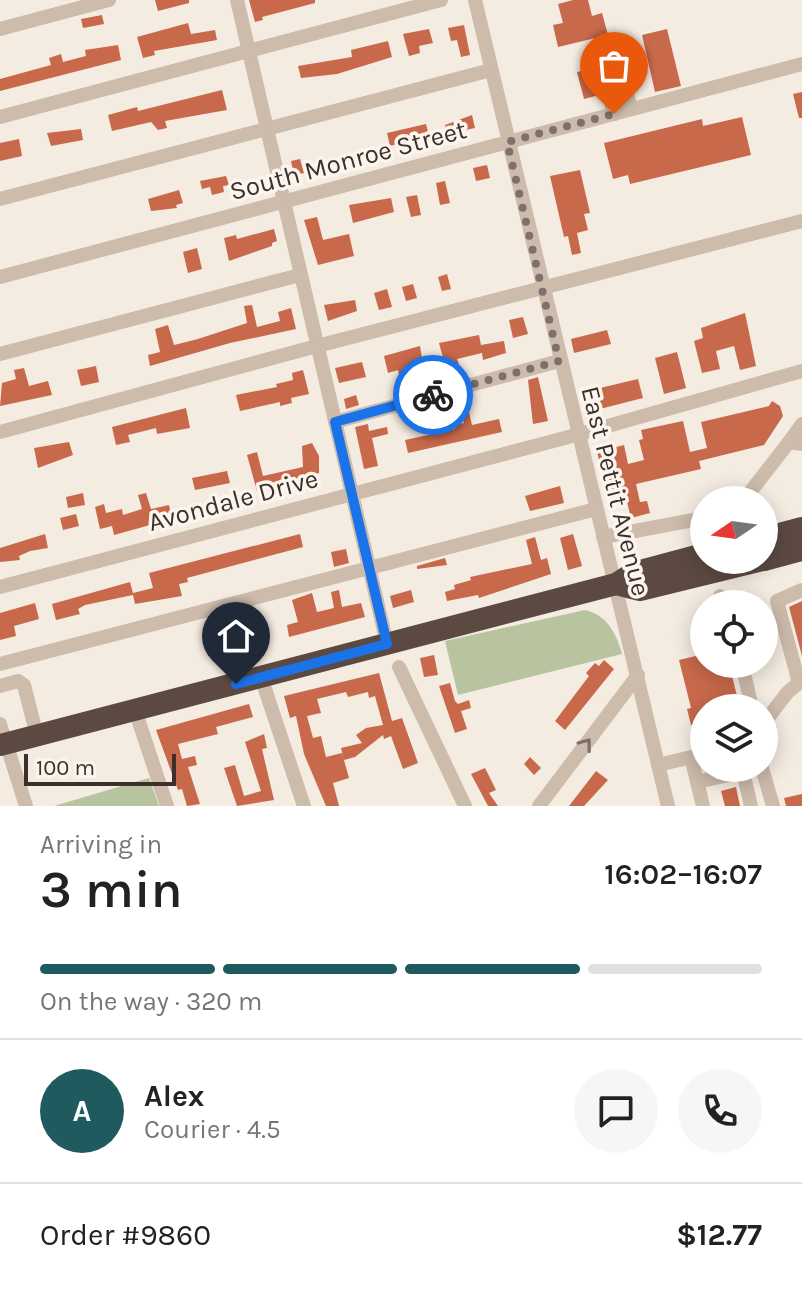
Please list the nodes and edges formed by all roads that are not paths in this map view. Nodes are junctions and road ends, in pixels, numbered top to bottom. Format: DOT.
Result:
graph roads {
  1 [pos="109,0"];
  2 [pos="237,0"];
  3 [pos="441,0"];
  4 [pos="475,0"];
  5 [pos="0,29"];
  6 [pos="249,50"];
  7 [pos="802,64"];
  8 [pos="491,70"];
  9 [pos="631,109"];
  10 [pos="614,114"];
  11 [pos="0,117"];
  12 [pos="266,128"];
  13 [pos="507,142"];
  14 [pos="0,199"];
  15 [pos="282,204"];
  16 [pos="802,221"];
  17 [pos="300,275"];
  18 [pos="0,277"];
  19 [pos="541,288"];
  20 [pos="317,346"];
  21 [pos="0,354"];
  22 [pos="559,361"];
  23 [pos="802,371"];
  24 [pos="335,422"];
  25 [pos="802,424"];
  26 [pos="0,432"];
  27 [pos="576,435"];
  28 [pos="796,443"];
  29 [pos="757,486"];
  30 [pos="352,493"];
  31 [pos="596,509"];
  32 [pos="690,521"];
  33 [pos="802,528"];
  34 [pos="778,534"];
  35 [pos="603,537"];
  36 [pos="802,550"];
  37 [pos="778,556"];
  38 [pos="690,558"];
  39 [pos="369,567"];
  40 [pos="706,574"];
  41 [pos="616,584"];
  42 [pos="0,587"];
  43 [pos="802,590"];
  44 [pos="387,644"];
  45 [pos="0,664"];
  46 [pos="399,667"];
  47 [pos="638,675"];
  48 [pos="261,677"];
  49 [pos="800,682"];
  50 [pos="0,686"];
  51 [pos="778,707"];
  52 [pos="135,710"];
  53 [pos="37,736"];
  54 [pos="2,738"];
  55 [pos="690,757"];
  56 [pos="658,765"];
  57 [pos="697,782"];
  58 [pos="745,782"];
  59 [pos="766,782"];
  60 [pos="26,806"];
  61 [pos="167,806"];
  62 [pos="304,806"];
  63 [pos="465,806"];
  64 [pos="539,806"];
  65 [pos="668,806"];
  66 [pos="703,806"];
  67 [pos="751,806"];
  68 [pos="773,806"];
  1 -- 5 [label="street"];
  2 -- 6 [label="street"];
  3 -- 6 [label="street"];
  4 -- 8 [label="street, East Pettit Avenue"];
  6 -- 11 [label="street"];
  6 -- 12 [label="street"];
  7 -- 9 [label="street, South Monroe Street"];
  8 -- 12 [label="street"];
  8 -- 13 [label="street, East Pettit Avenue"];
  9 -- 10 [label="street, South Monroe Street"];
  9 -- 10 [label="street"];
  10 -- 13 [label="street, South Monroe Street"];
  12 -- 14 [label="street"];
  12 -- 15 [label="street"];
  13 -- 15 [label="street, South Monroe Street"];
  13 -- 19 [label="street, East Pettit Avenue"];
  15 -- 17 [label="street"];
  15 -- 18 [label="street, South Monroe Street"];
  16 -- 19 [label="street"];
  17 -- 20 [label="street"];
  17 -- 21 [label="street"];
  19 -- 20 [label="street"];
  19 -- 22 [label="street, East Pettit Avenue"];
  20 -- 24 [label="street"];
  20 -- 26 [label="street"];
  22 -- 24 [label="street"];
  22 -- 27 [label="street, East Pettit Avenue"];
  23 -- 27 [label="street, Avondale Drive"];
  24 -- 30 [label="street"];
  25 -- 28 [label="street"];
  27 -- 30 [label="street, Avondale Drive"];
  27 -- 31 [label="street, East Pettit Avenue"];
  28 -- 29 [label="street"];
  30 -- 39 [label="street"];
  30 -- 42 [label="street, Avondale Drive"];
  31 -- 35 [label="street, East Pettit Avenue"];
  31 -- 39 [label="street"];
  32 -- 35 [label="street"];
  33 -- 34 [label="highway"];
  35 -- 41 [label="street, East Pettit Avenue"];
  36 -- 37 [label="highway"];
  38 -- 41 [label="highway"];
  39 -- 44 [label="street"];
  39 -- 45 [label="street"];
  40 -- 41 [label="highway"];
  41 -- 44 [label="highway"];
  41 -- 47 [label="street, East Pettit Avenue"];
  43 -- 49 [label="street"];
  44 -- 48 [label="highway"];
  46 -- 63 [label="street"];
  47 -- 56 [label="street, East Pettit Avenue"];
  64 -- 47 [label="street, one-way"];
  48 -- 52 [label="highway"];
  48 -- 62 [label="street"];
  49 -- 51 [label="street"];
  50 -- 53 [label="street"];
  52 -- 53 [label="highway"];
  52 -- 61 [label="street"];
  53 -- 54 [label="highway"];
  54 -- 60 [label="street"];
  55 -- 56 [label="street"];
  56 -- 65 [label="street, East Pettit Avenue"];
  57 -- 66 [label="street"];
  58 -- 67 [label="street"];
  59 -- 68 [label="street"];
}
